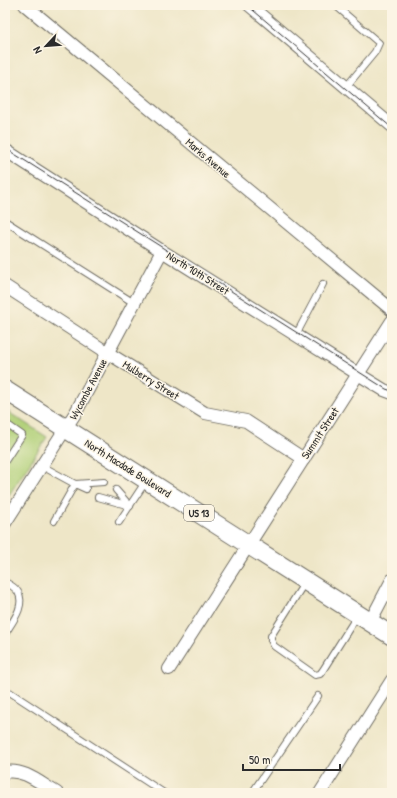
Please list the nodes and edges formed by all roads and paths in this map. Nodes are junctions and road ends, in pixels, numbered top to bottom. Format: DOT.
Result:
graph roads {
  1 [pos="25,5"];
  2 [pos="249,5"];
  3 [pos="335,5"];
  4 [pos="346,87"];
  5 [pos="392,126"];
  6 [pos="5,150"];
  7 [pos="5,221"];
  8 [pos="162,251"];
  9 [pos="322,284"];
  10 [pos="5,286"];
  11 [pos="134,303"];
  12 [pos="392,310"];
  13 [pos="392,321"];
  14 [pos="296,335"];
  15 [pos="108,352"];
  16 [pos="358,374"];
  17 [pos="5,390"];
  18 [pos="392,393"];
  19 [pos="5,423"];
  20 [pos="66,429"];
  21 [pos="304,459"];
  22 [pos="5,461"];
  23 [pos="42,466"];
  24 [pos="146,480"];
  25 [pos="104,482"];
  26 [pos="76,484"];
  27 [pos="86,490"];
  28 [pos="116,490"];
  29 [pos="98,497"];
  30 [pos="130,506"];
  31 [pos="54,521"];
  32 [pos="119,522"];
  33 [pos="5,523"];
  34 [pos="249,545"];
  35 [pos="392,580"];
  36 [pos="306,581"];
  37 [pos="5,582"];
  38 [pos="364,618"];
  39 [pos="5,634"];
  40 [pos="392,636"];
  41 [pos="169,669"];
  42 [pos="392,680"];
  43 [pos="5,689"];
  44 [pos="318,696"];
  45 [pos="5,772"];
  46 [pos="57,793"];
  47 [pos="164,793"];
  48 [pos="252,793"];
  49 [pos="320,793"];
  1 -- 12 [label="street, Marks Avenue"];
  2 -- 4 [label="street"];
  3 -- 4 [label="lane"];
  4 -- 5 [label="street"];
  6 -- 8 [label="street, North 10th Street"];
  7 -- 11 [label="lane"];
  8 -- 11 [label="street, Wycombe Avenue"];
  8 -- 14 [label="street, North 10th Street"];
  9 -- 14 [label="lane"];
  10 -- 15 [label="street, Mulberry Street"];
  11 -- 15 [label="street, Wycombe Avenue"];
  13 -- 16 [label="street, Summit Street"];
  14 -- 16 [label="street, North 10th Street"];
  15 -- 20 [label="street, Wycombe Avenue"];
  15 -- 21 [label="street, Mulberry Street"];
  16 -- 18 [label="street, North 10th Street"];
  16 -- 21 [label="street, Summit Street"];
  17 -- 20 [label="main road, North Macdade Boulevard / US 13"];
  19 -- 22 [label="lane"];
  20 -- 23 [label="street, Wycombe Avenue"];
  20 -- 24 [label="main road, North Macdade Boulevard / US 13"];
  21 -- 34 [label="street, Summit Street"];
  23 -- 26 [label="lane"];
  23 -- 33 [label="street, Wycombe Avenue"];
  24 -- 30 [label="lane"];
  24 -- 34 [label="main road, North Macdade Boulevard / US 13"];
  25 -- 26 [label="lane"];
  26 -- 27 [label="lane"];
  26 -- 31 [label="lane"];
  28 -- 30 [label="lane"];
  29 -- 30 [label="lane"];
  30 -- 32 [label="lane"];
  34 -- 36 [label="main road, North Macdade Boulevard / US 13"];
  34 -- 41 [label="street, Summit Street"];
  35 -- 38 [label="street"];
  36 -- 38 [label="main road, North Macdade Boulevard / US 13"];
  36 -- 38 [label="lane"];
  37 -- 39 [label="lane"];
  38 -- 40 [label="main road, North Macdade Boulevard / US 13"];
  42 -- 49 [label="street"];
  43 -- 47 [label="lane"];
  44 -- 48 [label="lane"];
  45 -- 46 [label="street"];
}
